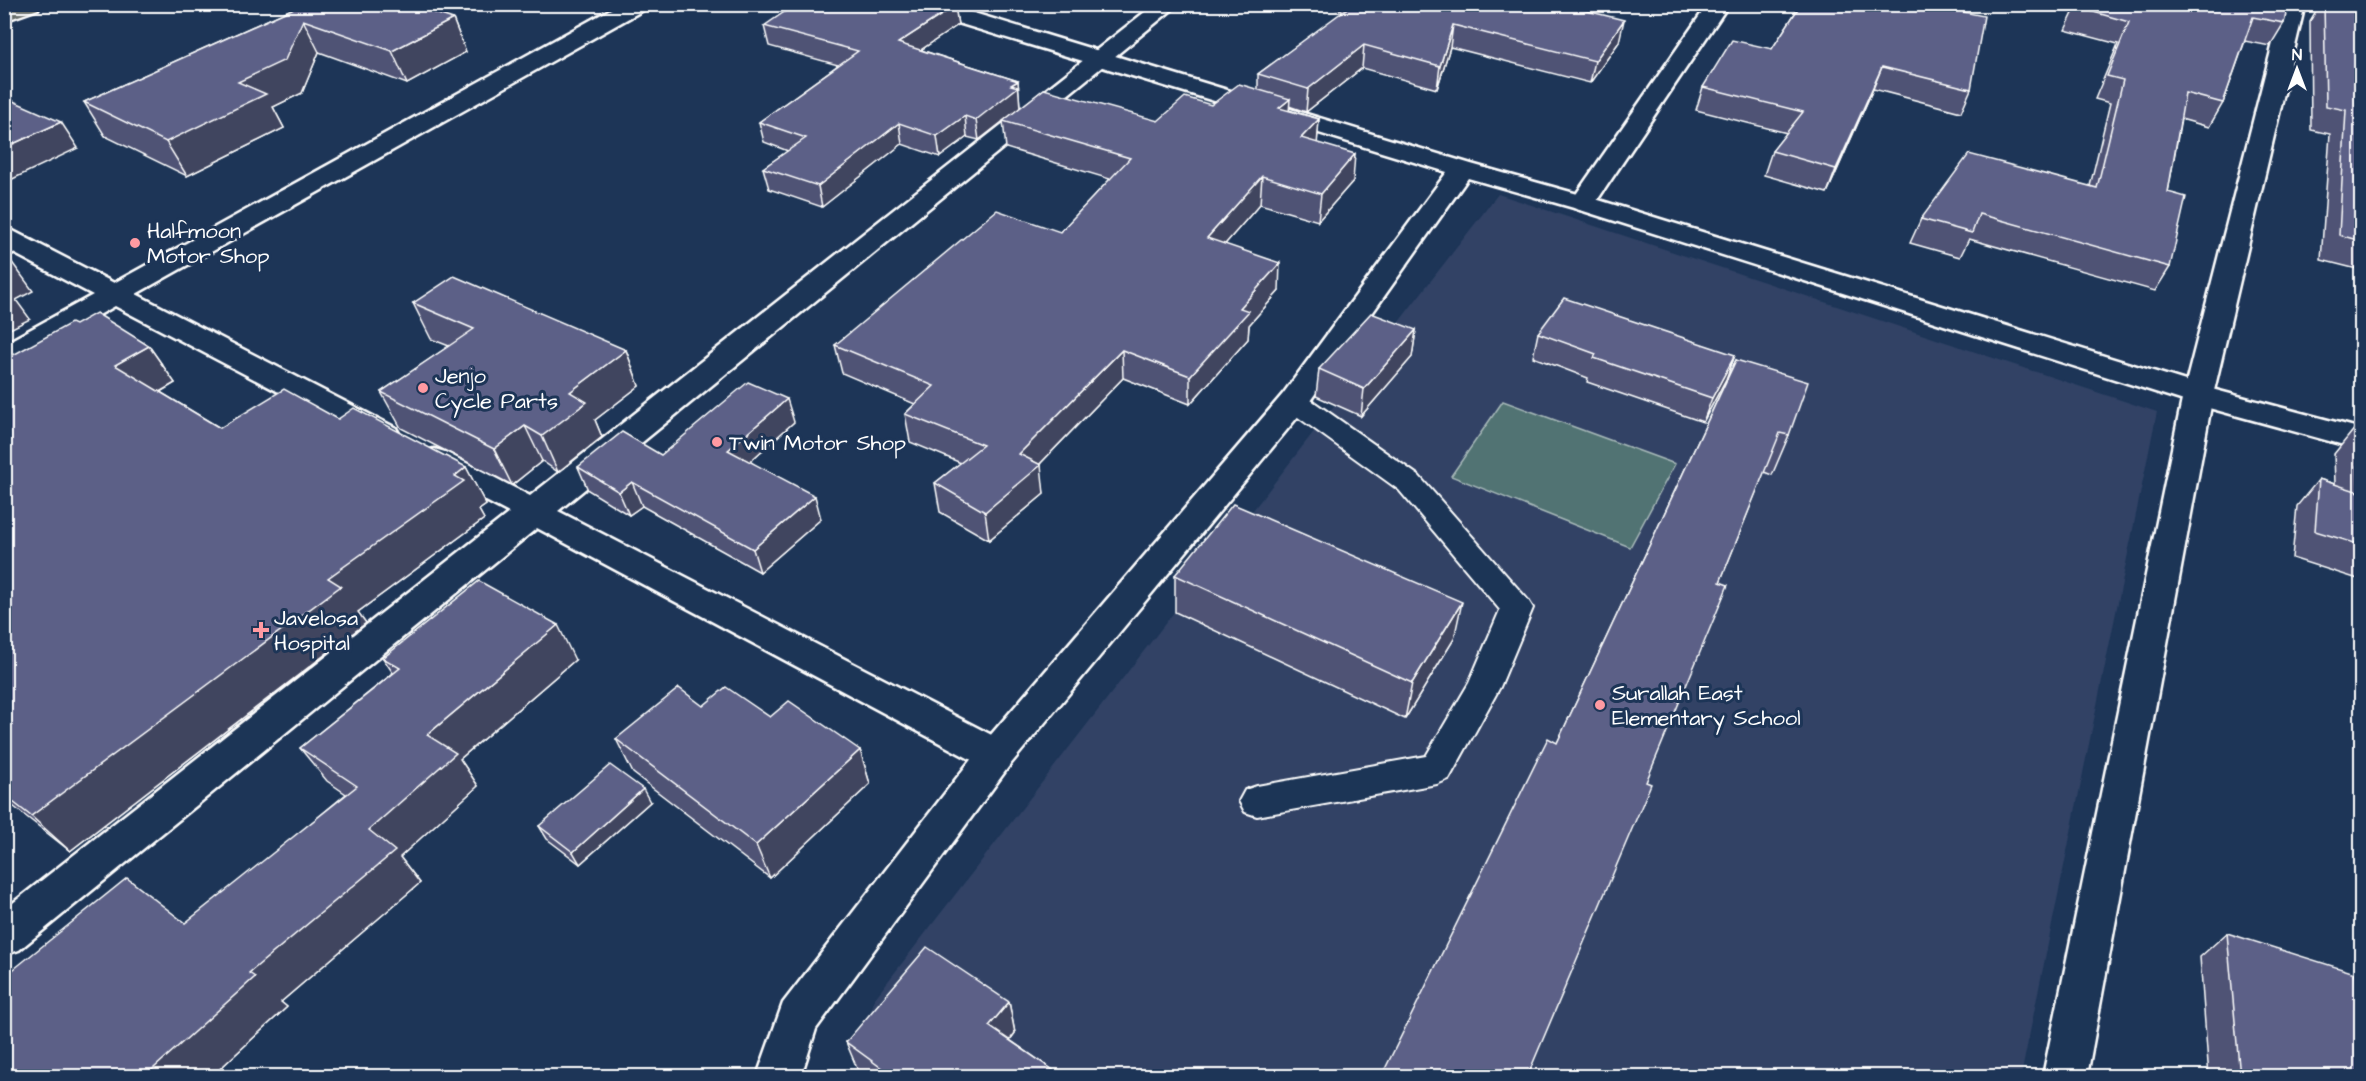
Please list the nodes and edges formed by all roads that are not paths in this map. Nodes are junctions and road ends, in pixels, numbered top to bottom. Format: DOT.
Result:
graph roads {
  1 [pos="30,4"];
  2 [pos="637,4"];
  3 [pos="921,4"];
  4 [pos="1169,4"];
  5 [pos="1719,4"];
  6 [pos="2294,4"];
  7 [pos="4,15"];
  8 [pos="1098,60"];
  9 [pos="1462,169"];
  10 [pos="1583,203"];
  11 [pos="4,237"];
  12 [pos="115,296"];
  13 [pos="4,356"];
  14 [pos="2198,395"];
  15 [pos="1294,401"];
  16 [pos="2361,440"];
  17 [pos="536,513"];
  18 [pos="996,755"];
  19 [pos="1257,801"];
  20 [pos="4,936"];
  21 [pos="779,1077"];
  22 [pos="2065,1077"];
  1 -- 7 [label="highway"];
  2 -- 12 [label="street"];
  3 -- 8 [label="street"];
  4 -- 8 [label="street"];
  5 -- 10 [label="street"];
  6 -- 14 [label="street"];
  8 -- 9 [label="street"];
  8 -- 17 [label="street"];
  9 -- 10 [label="street"];
  9 -- 15 [label="street"];
  10 -- 14 [label="street"];
  11 -- 12 [label="street"];
  12 -- 13 [label="street"];
  12 -- 17 [label="street"];
  14 -- 16 [label="street"];
  14 -- 22 [label="street"];
  15 -- 18 [label="street"];
  15 -- 19 [label="lane"];
  17 -- 18 [label="street"];
  17 -- 20 [label="street"];
  18 -- 21 [label="street"];
}
